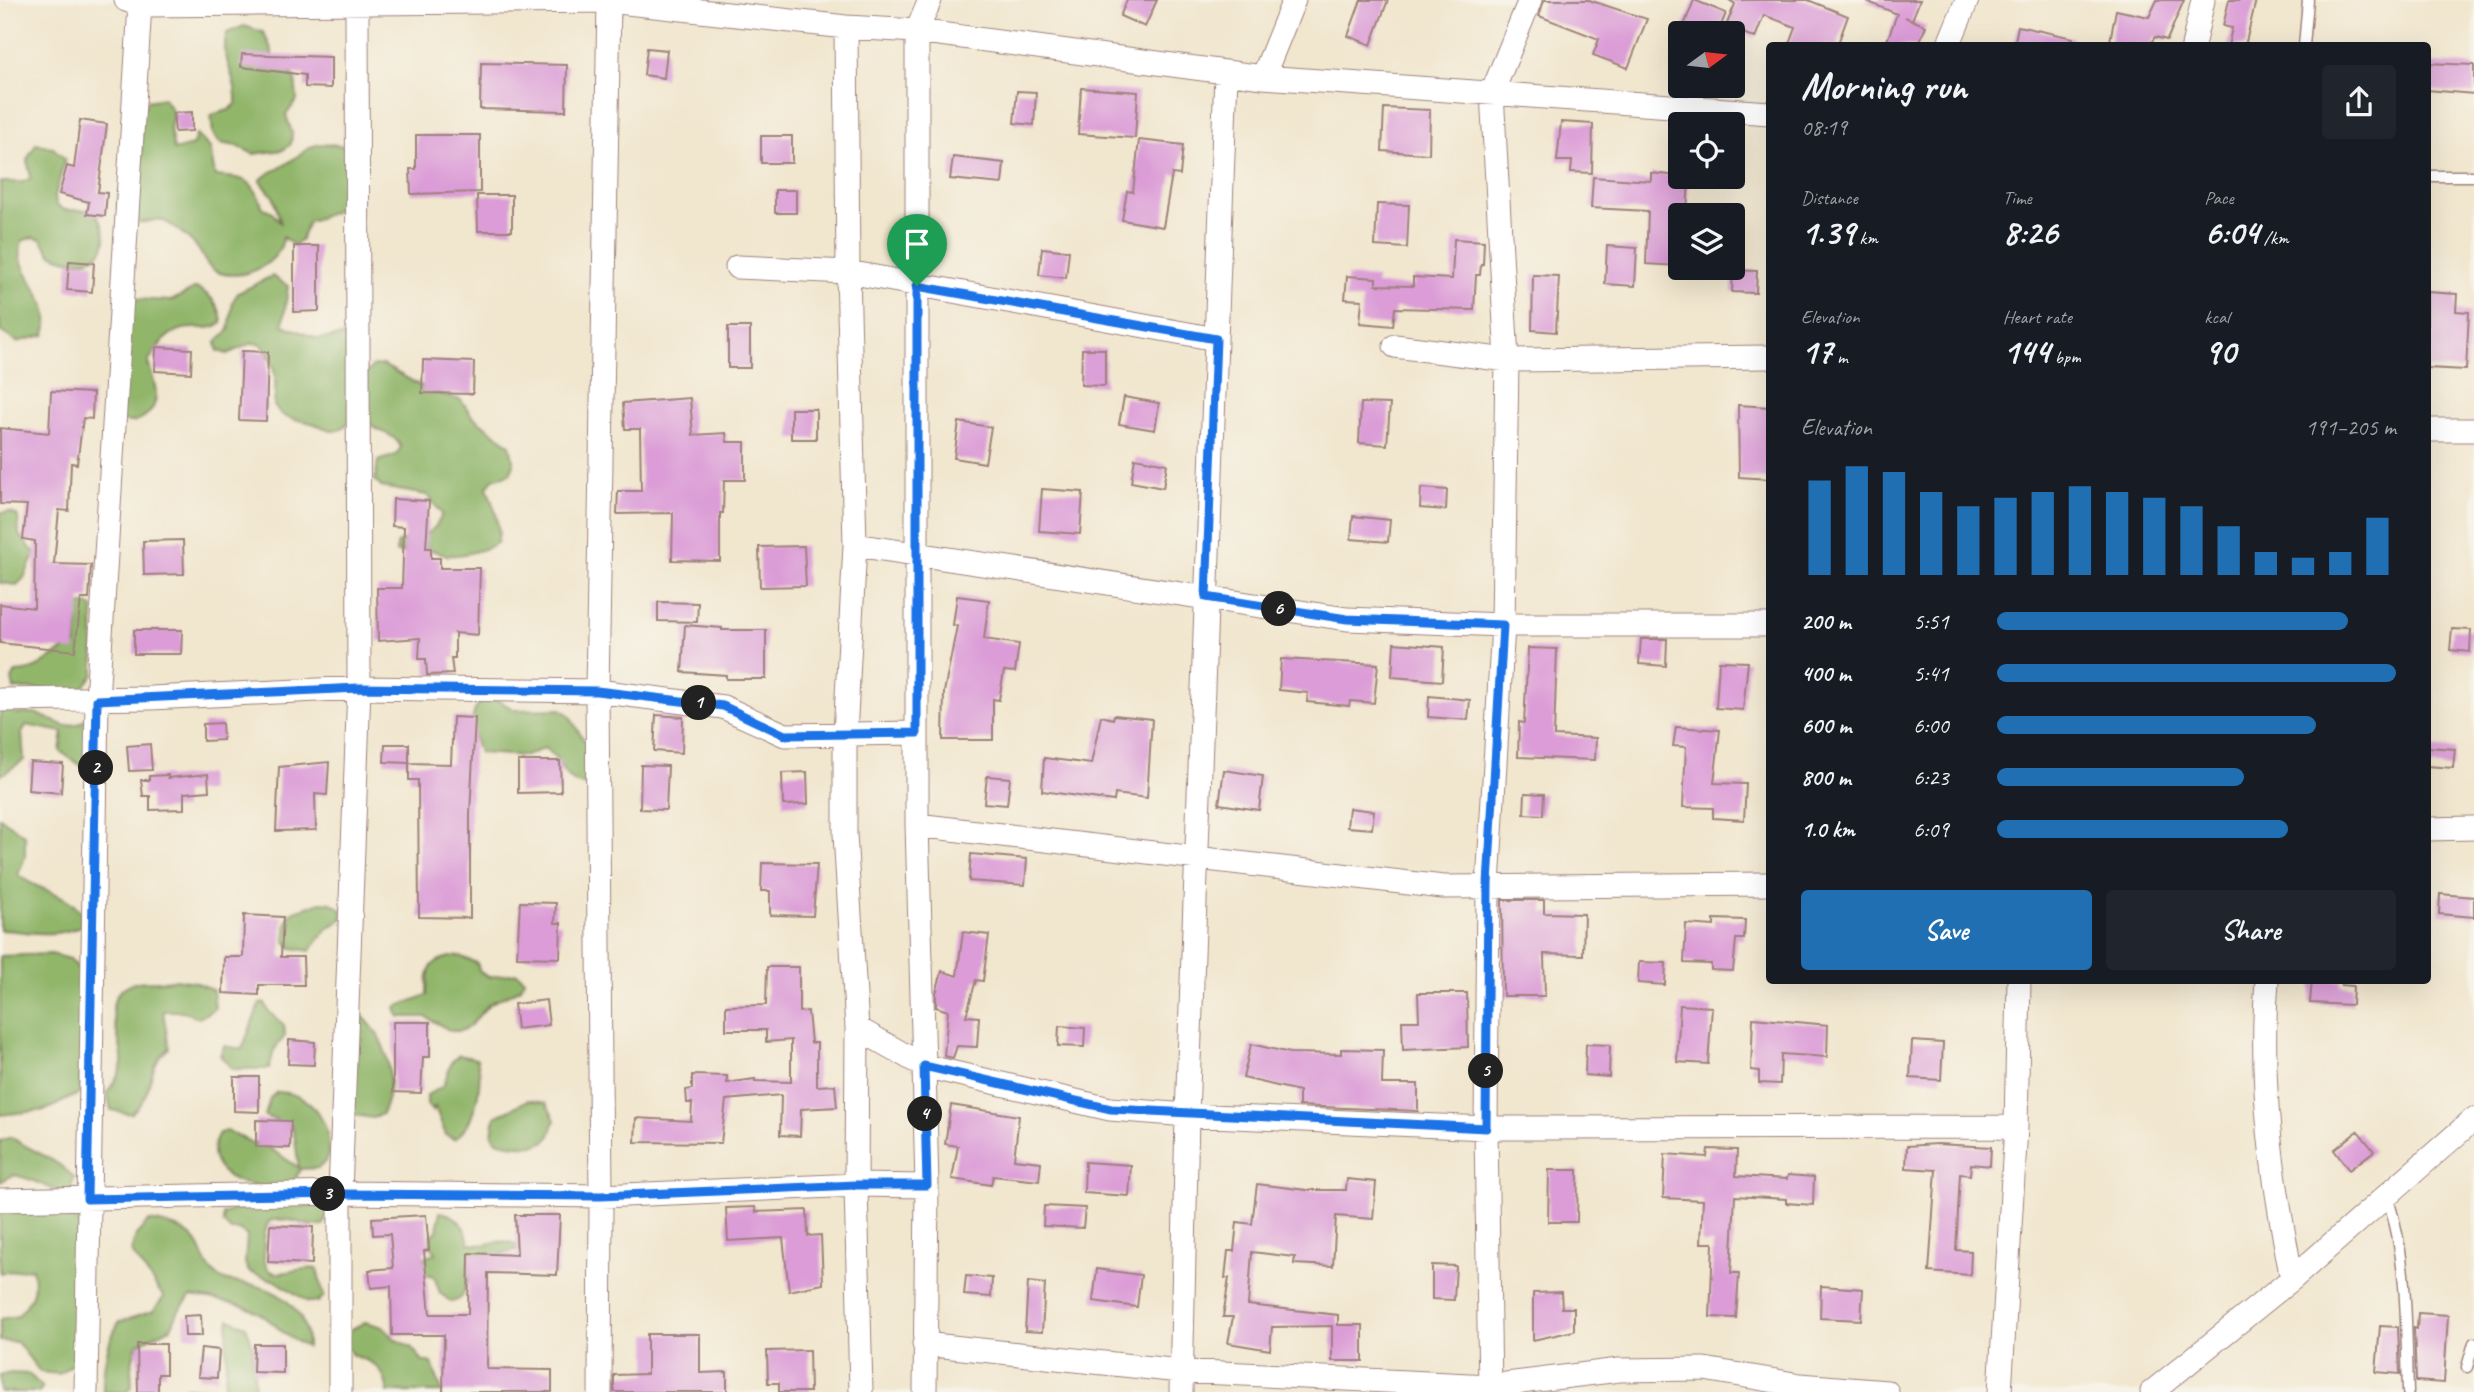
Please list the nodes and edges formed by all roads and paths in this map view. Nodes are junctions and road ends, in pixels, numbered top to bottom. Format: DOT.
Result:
graph roads {
  1 [pos="466,0"];
  2 [pos="930,0"];
  3 [pos="1294,0"];
  4 [pos="1530,0"];
  5 [pos="1967,0"];
  6 [pos="2203,0"];
  7 [pos="2308,0"];
  8 [pos="609,1"];
  9 [pos="133,3"];
  10 [pos="357,5"];
  11 [pos="846,27"];
  12 [pos="917,31"];
  13 [pos="1950,42"];
  14 [pos="2194,42"];
  15 [pos="2304,42"];
  16 [pos="1226,74"];
  17 [pos="1263,77"];
  18 [pos="1492,93"];
  19 [pos="1766,113"];
  20 [pos="2431,176"];
  21 [pos="2474,176"];
  22 [pos="737,267"];
  23 [pos="848,272"];
  24 [pos="917,286"];
  25 [pos="1216,339"];
  26 [pos="1395,346"];
  27 [pos="1766,357"];
  28 [pos="1507,360"];
  29 [pos="2431,430"];
  30 [pos="2474,430"];
  31 [pos="855,545"];
  32 [pos="917,553"];
  33 [pos="1206,597"];
  34 [pos="1503,625"];
  35 [pos="1766,625"];
  36 [pos="359,688"];
  37 [pos="597,691"];
  38 [pos="0,700"];
  39 [pos="97,700"];
  40 [pos="917,733"];
  41 [pos="845,735"];
  42 [pos="916,825"];
  43 [pos="2474,828"];
  44 [pos="2431,829"];
  45 [pos="1196,858"];
  46 [pos="1488,884"];
  47 [pos="1766,884"];
  48 [pos="2019,984"];
  49 [pos="2267,984"];
  50 [pos="857,1028"];
  51 [pos="924,1066"];
  52 [pos="1187,1115"];
  53 [pos="2474,1119"];
  54 [pos="2016,1127"];
  55 [pos="1486,1128"];
  56 [pos="856,1185"];
  57 [pos="927,1185"];
  58 [pos="340,1194"];
  59 [pos="601,1196"];
  60 [pos="2387,1197"];
  61 [pos="87,1199"];
  62 [pos="0,1200"];
  63 [pos="2292,1279"];
  64 [pos="2474,1343"];
  65 [pos="924,1344"];
  66 [pos="2466,1367"];
  67 [pos="1181,1381"];
  68 [pos="1490,1389"];
  69 [pos="86,1392"];
  70 [pos="340,1392"];
  71 [pos="600,1392"];
  72 [pos="861,1392"];
  73 [pos="925,1392"];
  74 [pos="1887,1392"];
  75 [pos="2000,1392"];
  76 [pos="2152,1392"];
  77 [pos="2408,1392"];
  1 -- 8 [label="street"];
  1 -- 10 [label="street"];
  2 -- 12 [label="street"];
  3 -- 17 [label="street"];
  4 -- 18 [label="street"];
  5 -- 13 [label="street"];
  6 -- 14 [label="street"];
  7 -- 15 [label="lane"];
  8 -- 11 [label="street"];
  8 -- 37 [label="street"];
  9 -- 10 [label="street"];
  9 -- 39 [label="street"];
  10 -- 36 [label="street"];
  11 -- 12 [label="street"];
  11 -- 23 [label="street"];
  12 -- 16 [label="street"];
  12 -- 24 [label="street"];
  16 -- 17 [label="street"];
  16 -- 25 [label="street"];
  17 -- 18 [label="street"];
  18 -- 19 [label="street"];
  18 -- 28 [label="street"];
  20 -- 21 [label="lane"];
  22 -- 23 [label="street"];
  23 -- 24 [label="street"];
  23 -- 31 [label="street"];
  24 -- 25 [label="street"];
  24 -- 32 [label="street"];
  25 -- 33 [label="street"];
  26 -- 28 [label="street"];
  27 -- 28 [label="street"];
  28 -- 34 [label="street"];
  29 -- 30 [label="street"];
  31 -- 32 [label="street"];
  31 -- 41 [label="street"];
  32 -- 33 [label="street"];
  32 -- 40 [label="street"];
  33 -- 34 [label="street"];
  33 -- 45 [label="street"];
  34 -- 35 [label="street"];
  34 -- 46 [label="street"];
  36 -- 37 [label="street"];
  36 -- 39 [label="street"];
  36 -- 58 [label="street"];
  37 -- 41 [label="street"];
  37 -- 59 [label="street"];
  38 -- 39 [label="street"];
  39 -- 61 [label="street"];
  40 -- 41 [label="street"];
  40 -- 42 [label="street"];
  41 -- 50 [label="street"];
  42 -- 45 [label="street"];
  42 -- 51 [label="street"];
  43 -- 44 [label="street"];
  45 -- 46 [label="street"];
  45 -- 52 [label="street"];
  46 -- 47 [label="street"];
  46 -- 55 [label="street"];
  48 -- 54 [label="street"];
  49 -- 63 [label="street"];
  50 -- 51 [label="street"];
  50 -- 56 [label="street"];
  51 -- 52 [label="street"];
  51 -- 57 [label="street"];
  52 -- 55 [label="street"];
  52 -- 67 [label="street"];
  53 -- 60 [label="street"];
  54 -- 55 [label="street"];
  54 -- 75 [label="street"];
  55 -- 68 [label="street"];
  56 -- 57 [label="street"];
  56 -- 59 [label="street"];
  56 -- 72 [label="street"];
  57 -- 65 [label="street"];
  58 -- 59 [label="street"];
  58 -- 61 [label="street"];
  58 -- 70 [label="street"];
  59 -- 71 [label="street"];
  60 -- 63 [label="street"];
  60 -- 77 [label="lane"];
  61 -- 62 [label="street"];
  61 -- 69 [label="street"];
  63 -- 76 [label="street"];
  64 -- 66 [label="lane"];
  65 -- 67 [label="street"];
  65 -- 73 [label="street"];
  67 -- 68 [label="street"];
  68 -- 74 [label="street"];
}
